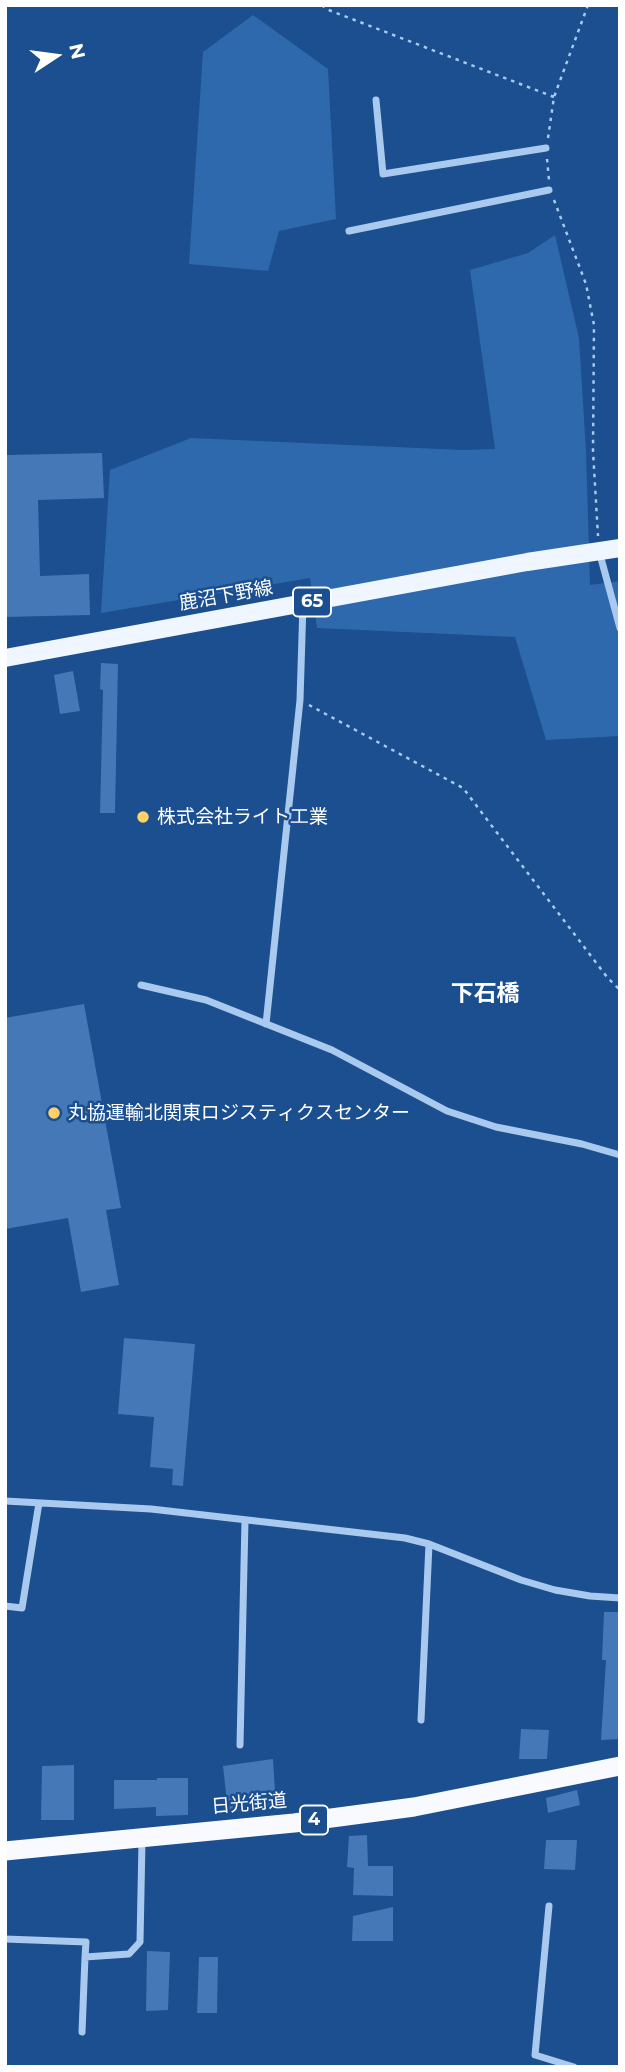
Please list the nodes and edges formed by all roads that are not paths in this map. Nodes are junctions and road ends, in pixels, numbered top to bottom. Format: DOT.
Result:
graph roads {
  1 [pos="376,100"];
  2 [pos="547,148"];
  3 [pos="549,190"];
  4 [pos="349,231"];
  5 [pos="620,548"];
  6 [pos="599,550"];
  7 [pos="303,603"];
  8 [pos="620,628"];
  9 [pos="5,658"];
  10 [pos="141,985"];
  11 [pos="266,1024"];
  12 [pos="620,1155"];
  13 [pos="5,1501"];
  14 [pos="39,1503"];
  15 [pos="245,1520"];
  16 [pos="429,1544"];
  17 [pos="620,1598"];
  18 [pos="5,1606"];
  19 [pos="421,1720"];
  20 [pos="240,1745"];
  21 [pos="620,1766"];
  22 [pos="142,1836"];
  23 [pos="5,1851"];
  24 [pos="549,1906"];
  25 [pos="5,1938"];
  26 [pos="85,1957"];
  27 [pos="82,2032"];
  28 [pos="574,2067"];
  1 -- 2 [label="street"];
  3 -- 4 [label="street"];
  5 -- 6 [label="main road, 鹿沼下野線 / 65"];
  6 -- 7 [label="main road, 鹿沼下野線 / 65"];
  6 -- 8 [label="street"];
  7 -- 9 [label="main road, 鹿沼下野線 / 65"];
  7 -- 11 [label="street"];
  10 -- 11 [label="street"];
  11 -- 12 [label="street"];
  13 -- 14 [label="street"];
  14 -- 15 [label="street"];
  14 -- 18 [label="street"];
  15 -- 16 [label="street"];
  15 -- 20 [label="street"];
  16 -- 17 [label="street"];
  16 -- 19 [label="street"];
  21 -- 22 [label="highway, 日光街道 / 4"];
  22 -- 23 [label="highway, 日光街道 / 4"];
  22 -- 26 [label="street"];
  24 -- 28 [label="street"];
  25 -- 26 [label="street"];
  26 -- 27 [label="street"];
}
